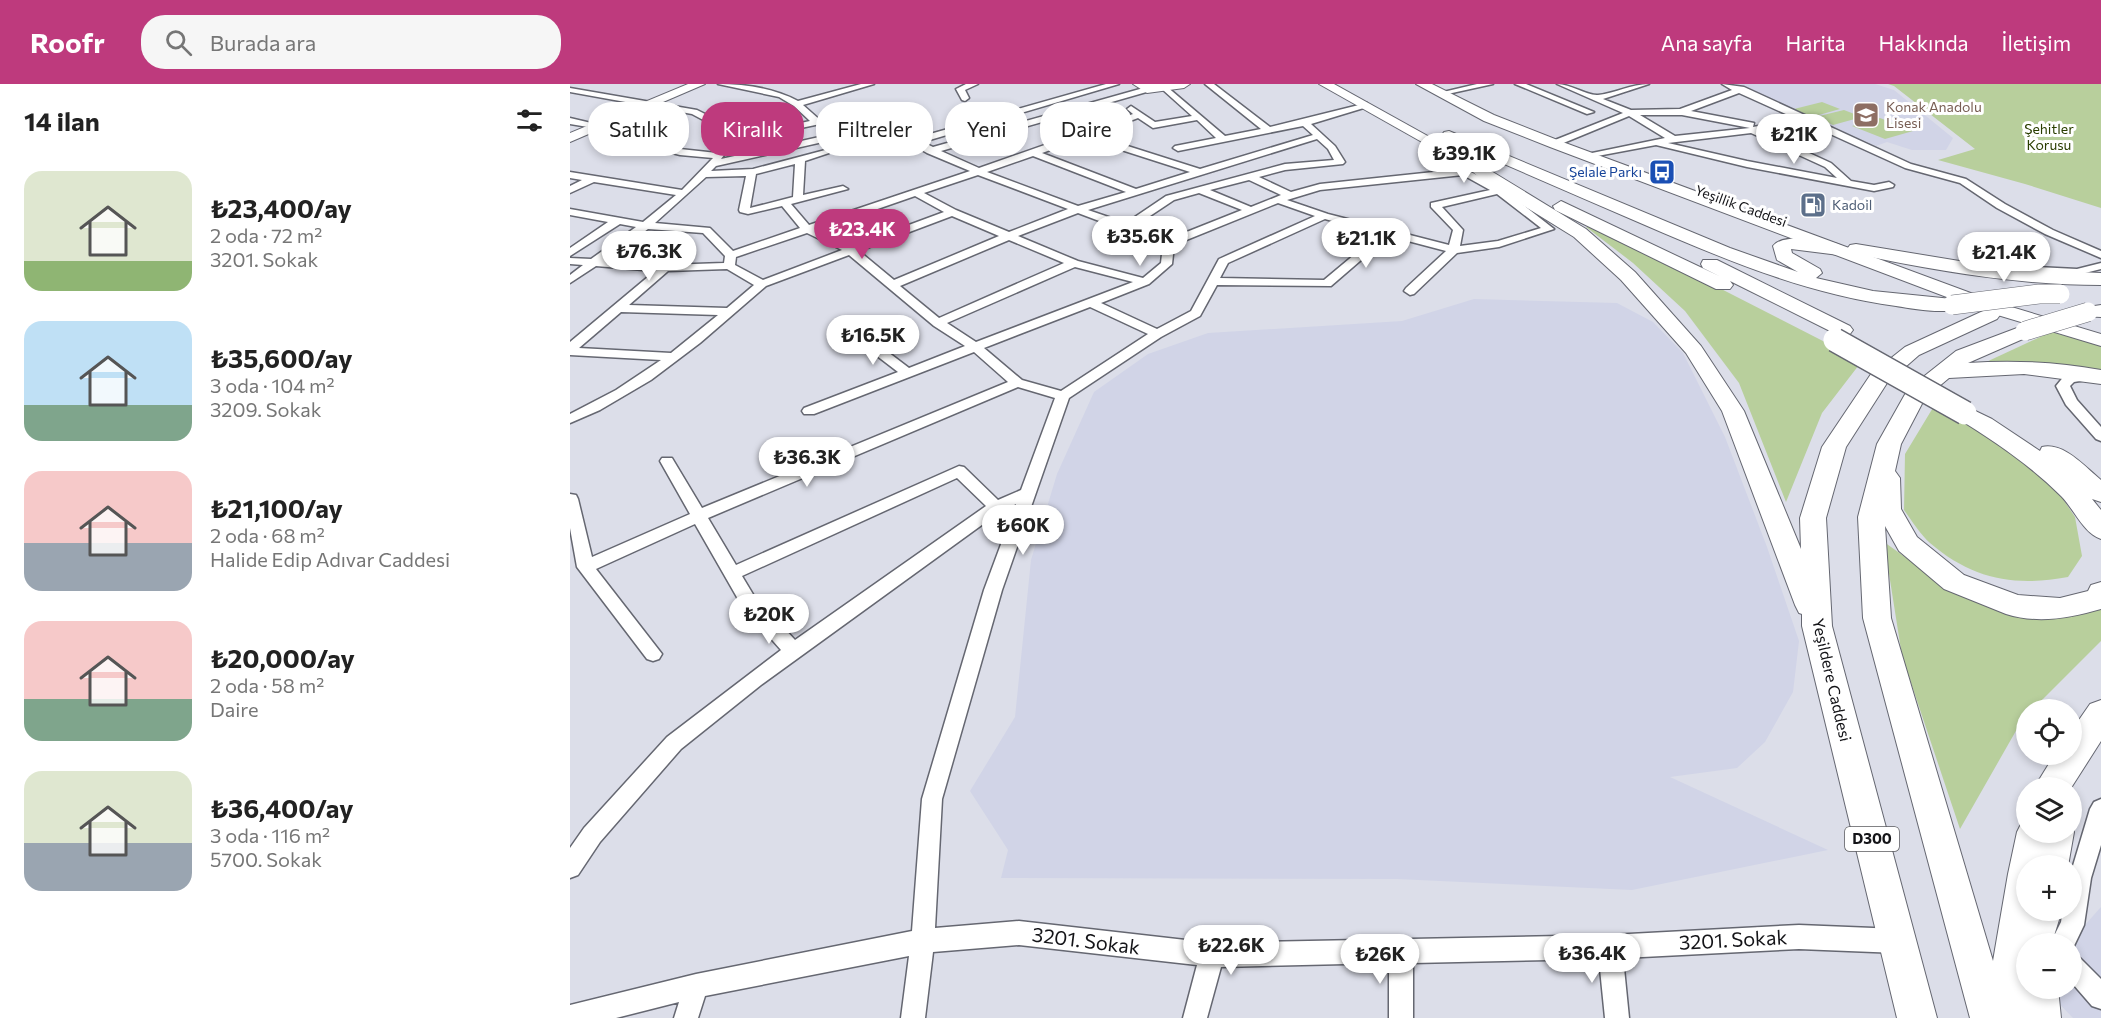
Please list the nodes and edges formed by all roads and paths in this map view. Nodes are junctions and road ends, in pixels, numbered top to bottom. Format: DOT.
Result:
graph roads {
  1 [pos="699,84"];
  2 [pos="722,84"];
  3 [pos="974,84"];
  4 [pos="1115,84"];
  5 [pos="1184,84"];
  6 [pos="1209,84"];
  7 [pos="1325,84"];
  8 [pos="1348,84"];
  9 [pos="1424,84"];
  10 [pos="1489,84"];
  11 [pos="1519,84"];
  12 [pos="1560,84"];
  13 [pos="1643,84"];
  14 [pos="1726,84"];
  15 [pos="863,85"];
  16 [pos="1143,86"];
  17 [pos="1166,88"];
  18 [pos="1741,89"];
  19 [pos="570,90"];
  20 [pos="1443,93"];
  21 [pos="965,98"];
  22 [pos="1116,98"];
  23 [pos="1596,98"];
  24 [pos="636,102"];
  25 [pos="659,102"];
  26 [pos="794,102"];
  27 [pos="804,102"];
  28 [pos="1364,105"];
  29 [pos="804,110"];
  30 [pos="1590,112"];
  31 [pos="1630,112"];
  32 [pos="1681,112"];
  33 [pos="1138,115"];
  34 [pos="1133,117"];
  35 [pos="1199,117"];
  36 [pos="1810,120"];
  37 [pos="570,121"];
  38 [pos="1305,123"];
  39 [pos="804,125"];
  40 [pos="588,126"];
  41 [pos="1764,128"];
  42 [pos="588,130"];
  43 [pos="1268,130"];
  44 [pos="1752,130"];
  45 [pos="933,135"];
  46 [pos="1449,135"];
  47 [pos="1319,136"];
  48 [pos="570,138"];
  49 [pos="1672,138"];
  50 [pos="1222,139"];
  51 [pos="816,140"];
  52 [pos="1558,142"];
  53 [pos="1654,142"];
  54 [pos="1179,148"];
  55 [pos="933,150"];
  56 [pos="1133,150"];
  57 [pos="1040,151"];
  58 [pos="933,152"];
  59 [pos="1034,153"];
  60 [pos="689,154"];
  61 [pos="816,154"];
  62 [pos="1594,154"];
  63 [pos="720,156"];
  64 [pos="800,159"];
  65 [pos="717,160"];
  66 [pos="1469,168"];
  67 [pos="978,172"];
  68 [pos="1200,172"];
  69 [pos="705,174"];
  70 [pos="751,174"];
  71 [pos="570,175"];
  72 [pos="1251,177"];
  73 [pos="592,179"];
  74 [pos="1847,182"];
  75 [pos="1889,185"];
  76 [pos="843,189"];
  77 [pos="570,190"];
  78 [pos="1200,190"];
  79 [pos="1499,191"];
  80 [pos="915,192"];
  81 [pos="1136,192"];
  82 [pos="683,193"];
  83 [pos="1284,198"];
  84 [pos="792,202"];
  85 [pos="1076,210"];
  86 [pos="1252,211"];
  87 [pos="570,212"];
  88 [pos="952,212"];
  89 [pos="1324,216"];
  90 [pos="617,221"];
  91 [pos="643,225"];
  92 [pos="1127,227"];
  93 [pos="807,229"];
  94 [pos="1386,233"];
  95 [pos="1008,236"];
  96 [pos="1168,243"];
  97 [pos="849,249"];
  98 [pos="1454,250"];
  99 [pos="1847,250"];
  100 [pos="570,253"];
  101 [pos="2101,255"];
  102 [pos="1904,258"];
  103 [pos="730,260"];
  104 [pos="570,261"];
  105 [pos="1074,262"];
  106 [pos="591,264"];
  107 [pos="2101,266"];
  108 [pos="664,268"];
  109 [pos="2101,279"];
  110 [pos="570,280"];
  111 [pos="1211,281"];
  112 [pos="1145,282"];
  113 [pos="762,284"];
  114 [pos="2101,284"];
  115 [pos="892,285"];
  116 [pos="1410,291"];
  117 [pos="2060,294"];
  118 [pos="1903,303"];
  119 [pos="1093,304"];
  120 [pos="616,308"];
  121 [pos="2097,311"];
  122 [pos="730,312"];
  123 [pos="938,323"];
  124 [pos="2101,332"];
  125 [pos="855,333"];
  126 [pos="1157,334"];
  127 [pos="1839,335"];
  128 [pos="2101,340"];
  129 [pos="975,347"];
  130 [pos="570,350"];
  131 [pos="674,357"];
  132 [pos="908,373"];
  133 [pos="1941,373"];
  134 [pos="2098,377"];
  135 [pos="1017,383"];
  136 [pos="1063,396"];
  137 [pos="1969,406"];
  138 [pos="570,410"];
  139 [pos="592,410"];
  140 [pos="809,411"];
  141 [pos="570,419"];
  142 [pos="2095,426"];
  143 [pos="2101,436"];
  144 [pos="1889,444"];
  145 [pos="667,461"];
  146 [pos="1028,493"];
  147 [pos="2101,493"];
  148 [pos="570,499"];
  149 [pos="996,507"];
  150 [pos="699,516"];
  151 [pos="1018,518"];
  152 [pos="2101,530"];
  153 [pos="575,534"];
  154 [pos="585,567"];
  155 [pos="732,573"];
  156 [pos="2101,593"];
  157 [pos="1817,626"];
  158 [pos="793,650"];
  159 [pos="653,654"];
  160 [pos="2092,727"];
  161 [pos="2058,777"];
  162 [pos="2072,777"];
  163 [pos="2101,809"];
  164 [pos="570,867"];
  165 [pos="2018,921"];
  166 [pos="2048,933"];
  167 [pos="923,940"];
  168 [pos="1898,941"];
  169 [pos="1610,947"];
  170 [pos="1401,952"];
  171 [pos="1212,955"];
  172 [pos="2082,977"];
  173 [pos="696,986"];
  174 [pos="2101,997"];
  175 [pos="2040,999"];
  176 [pos="570,1017"];
  177 [pos="687,1018"];
  178 [pos="914,1018"];
  179 [pos="1195,1018"];
  180 [pos="1401,1018"];
  181 [pos="1617,1018"];
  182 [pos="1917,1018"];
  183 [pos="1990,1018"];
  184 [pos="2012,1018"];
  185 [pos="2042,1018"];
  1 -- 25 [label="main road"];
  2 -- 26 [label="street"];
  3 -- 21 [label="street"];
  4 -- 45 [label="street"];
  5 -- 17 [label="main road"];
  6 -- 43 [label="street"];
  7 -- 28 [label="main road"];
  8 -- 46 [label="main road"];
  9 -- 20 [label="main road, Yeşillik Caddesi"];
  9 -- 99 [label="main road, Yeşillik Caddesi"];
  10 -- 20 [label="street"];
  11 -- 30 [label="street"];
  12 -- 23 [label="street"];
  13 -- 23 [label="street"];
  14 -- 18 [label="street"];
  15 -- 27 [label="street"];
  16 -- 17 [label="main road"];
  16 -- 22 [label="street"];
  17 -- 35 [label="street"];
  18 -- 32 [label="street"];
  18 -- 36 [label="street"];
  19 -- 24 [label="street"];
  20 -- 52 [label="main road, Yeşillik Caddesi"];
  22 -- 33 [label="street"];
  22 -- 55 [label="street"];
  23 -- 31 [label="street"];
  28 -- 38 [label="street"];
  28 -- 66 [label="main road"];
  29 -- 39 [label="street"];
  31 -- 32 [label="street"];
  31 -- 49 [label="street"];
  31 -- 52 [label="street"];
  32 -- 41 [label="street"];
  33 -- 34 [label="street"];
  33 -- 35 [label="street"];
  35 -- 50 [label="street"];
  36 -- 41 [label="street"];
  36 -- 101 [label="street"];
  37 -- 40 [label="street"];
  38 -- 43 [label="street"];
  38 -- 47 [label="street"];
  41 -- 44 [label="street"];
  42 -- 48 [label="main road"];
  43 -- 50 [label="street"];
  44 -- 49 [label="street"];
  44 -- 74 [label="street"];
  46 -- 118 [label="highway"];
  46 -- 127 [label="highway"];
  47 -- 68 [label="street"];
  47 -- 72 [label="street"];
  49 -- 53 [label="street"];
  50 -- 54 [label="street"];
  51 -- 65 [label="street"];
  52 -- 62 [label="main road, Yeşillik Caddesi"];
  53 -- 62 [label="street"];
  53 -- 74 [label="street"];
  56 -- 68 [label="street"];
  57 -- 59 [label="street"];
  58 -- 67 [label="street"];
  59 -- 67 [label="street"];
  59 -- 81 [label="street"];
  60 -- 65 [label="street"];
  61 -- 64 [label="street"];
  62 -- 99 [label="main road, Yeşillik Caddesi"];
  63 -- 65 [label="street"];
  64 -- 70 [label="street"];
  64 -- 84 [label="street"];
  65 -- 69 [label="street"];
  66 -- 79 [label="street"];
  66 -- 83 [label="street"];
  66 -- 127 [label="highway"];
  66 -- 157 [label="highway"];
  67 -- 80 [label="street"];
  67 -- 85 [label="street"];
  68 -- 81 [label="street"];
  69 -- 70 [label="street"];
  69 -- 82 [label="street"];
  70 -- 84 [label="street"];
  71 -- 73 [label="street"];
  72 -- 78 [label="street"];
  72 -- 83 [label="street"];
  73 -- 77 [label="street"];
  73 -- 82 [label="street"];
  74 -- 75 [label="street"];
  76 -- 84 [label="street"];
  78 -- 86 [label="street"];
  78 -- 92 [label="street"];
  79 -- 98 [label="street"];
  79 -- 98 [label="street"];
  80 -- 88 [label="street"];
  80 -- 93 [label="street"];
  81 -- 85 [label="street"];
  82 -- 91 [label="street"];
  83 -- 86 [label="street"];
  83 -- 89 [label="street"];
  84 -- 93 [label="street"];
  85 -- 92 [label="street"];
  85 -- 95 [label="street"];
  86 -- 96 [label="street"];
  87 -- 90 [label="street"];
  88 -- 95 [label="street"];
  88 -- 97 [label="street"];
  89 -- 94 [label="street"];
  89 -- 111 [label="street"];
  90 -- 91 [label="street"];
  90 -- 100 [label="street"];
  91 -- 103 [label="street"];
  91 -- 106 [label="street"];
  92 -- 96 [label="street"];
  93 -- 97 [label="street"];
  93 -- 103 [label="street"];
  94 -- 98 [label="street"];
  94 -- 111 [label="street"];
  95 -- 105 [label="street"];
  95 -- 115 [label="street"];
  96 -- 112 [label="street"];
  97 -- 113 [label="street"];
  97 -- 115 [label="street"];
  98 -- 116 [label="street"];
  99 -- 102 [label="highway"];
  99 -- 118 [label="highway"];
  99 -- 124 [label="main road"];
  99 -- 128 [label="main road"];
  102 -- 107 [label="street"];
  102 -- 109 [label="highway"];
  103 -- 108 [label="street"];
  103 -- 113 [label="street"];
  104 -- 106 [label="street"];
  105 -- 112 [label="street"];
  105 -- 123 [label="street"];
  106 -- 108 [label="street"];
  106 -- 110 [label="street"];
  108 -- 120 [label="street"];
  111 -- 126 [label="street"];
  112 -- 119 [label="street"];
  113 -- 122 [label="street"];
  114 -- 117 [label="highway, Yeşildere Caddesi"];
  115 -- 123 [label="street"];
  117 -- 118 [label="highway, bridge"];
  117 -- 157 [label="highway, Yeşildere Caddesi / D300, bridge"];
  119 -- 126 [label="street"];
  119 -- 129 [label="street"];
  120 -- 122 [label="street"];
  120 -- 130 [label="street"];
  121 -- 133 [label="highway, bridge"];
  122 -- 131 [label="street"];
  123 -- 129 [label="street"];
  125 -- 132 [label="street"];
  126 -- 136 [label="street"];
  127 -- 137 [label="highway, bridge"];
  129 -- 132 [label="street"];
  129 -- 135 [label="street"];
  130 -- 131 [label="street"];
  131 -- 139 [label="street"];
  132 -- 140 [label="street"];
  133 -- 134 [label="highway"];
  133 -- 144 [label="highway"];
  134 -- 142 [label="street"];
  135 -- 136 [label="street"];
  135 -- 150 [label="street"];
  136 -- 146 [label="street"];
  137 -- 147 [label="highway"];
  137 -- 152 [label="highway"];
  138 -- 139 [label="street"];
  139 -- 141 [label="street"];
  142 -- 143 [label="street"];
  144 -- 156 [label="highway"];
  144 -- 183 [label="highway"];
  145 -- 150 [label="street"];
  146 -- 149 [label="street"];
  146 -- 151 [label="street"];
  148 -- 153 [label="street"];
  149 -- 151 [label="street"];
  149 -- 155 [label="street"];
  149 -- 158 [label="street"];
  150 -- 154 [label="street"];
  150 -- 155 [label="street"];
  151 -- 167 [label="street"];
  153 -- 154 [label="street"];
  154 -- 159 [label="street"];
  155 -- 158 [label="street"];
  157 -- 168 [label="highway, Yeşildere Caddesi / D300"];
  158 -- 164 [label="street"];
  160 -- 161 [label="highway"];
  160 -- 162 [label="highway"];
  163 -- 166 [label="street"];
  165 -- 184 [label="highway"];
  167 -- 171 [label="street, 3201. Sokak"];
  167 -- 173 [label="street, 3201. Sokak"];
  167 -- 178 [label="street"];
  168 -- 169 [label="street, 3201. Sokak"];
  168 -- 182 [label="highway, Yeşildere Caddesi / D300"];
  169 -- 170 [label="street, 3201. Sokak"];
  169 -- 181 [label="street"];
  170 -- 171 [label="street, 3201. Sokak"];
  170 -- 180 [label="street"];
  171 -- 179 [label="street"];
  172 -- 174 [label="street"];
  173 -- 176 [label="street, 3201. Sokak"];
  173 -- 177 [label="street"];
  175 -- 185 [label="main road"];
}
